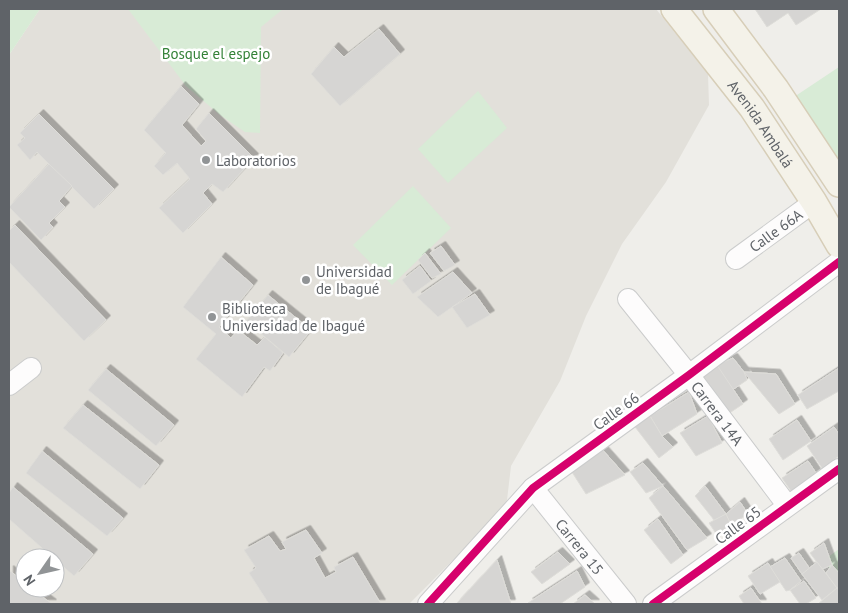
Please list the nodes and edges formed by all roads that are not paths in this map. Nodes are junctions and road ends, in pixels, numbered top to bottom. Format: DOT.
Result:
graph roads {
  1 [pos="674,9"];
  2 [pos="716,9"];
  3 [pos="839,184"];
  4 [pos="814,202"];
  5 [pos="839,245"];
  6 [pos="736,259"];
  7 [pos="839,262"];
  8 [pos="628,299"];
  9 [pos="31,368"];
  10 [pos="689,375"];
  11 [pos="9,385"];
  12 [pos="839,468"];
  13 [pos="533,488"];
  14 [pos="787,506"];
  15 [pos="428,604"];
  16 [pos="626,604"];
  17 [pos="653,604"];
  1 -- 4 [label="main road, Avenida Ambalá"];
  2 -- 3 [label="main road"];
  4 -- 5 [label="main road, Avenida Ambalá"];
  4 -- 6 [label="street, Calle 66A"];
  7 -- 10 [label="street, Calle 66"];
  8 -- 10 [label="street, Carrera 14A"];
  9 -- 11 [label="street"];
  10 -- 13 [label="street, Calle 66"];
  10 -- 14 [label="street, Carrera 14A"];
  12 -- 14 [label="street, Calle 65"];
  13 -- 15 [label="street, Calle 66"];
  13 -- 16 [label="street, Carrera 15"];
  14 -- 17 [label="street, Calle 65"];
}
